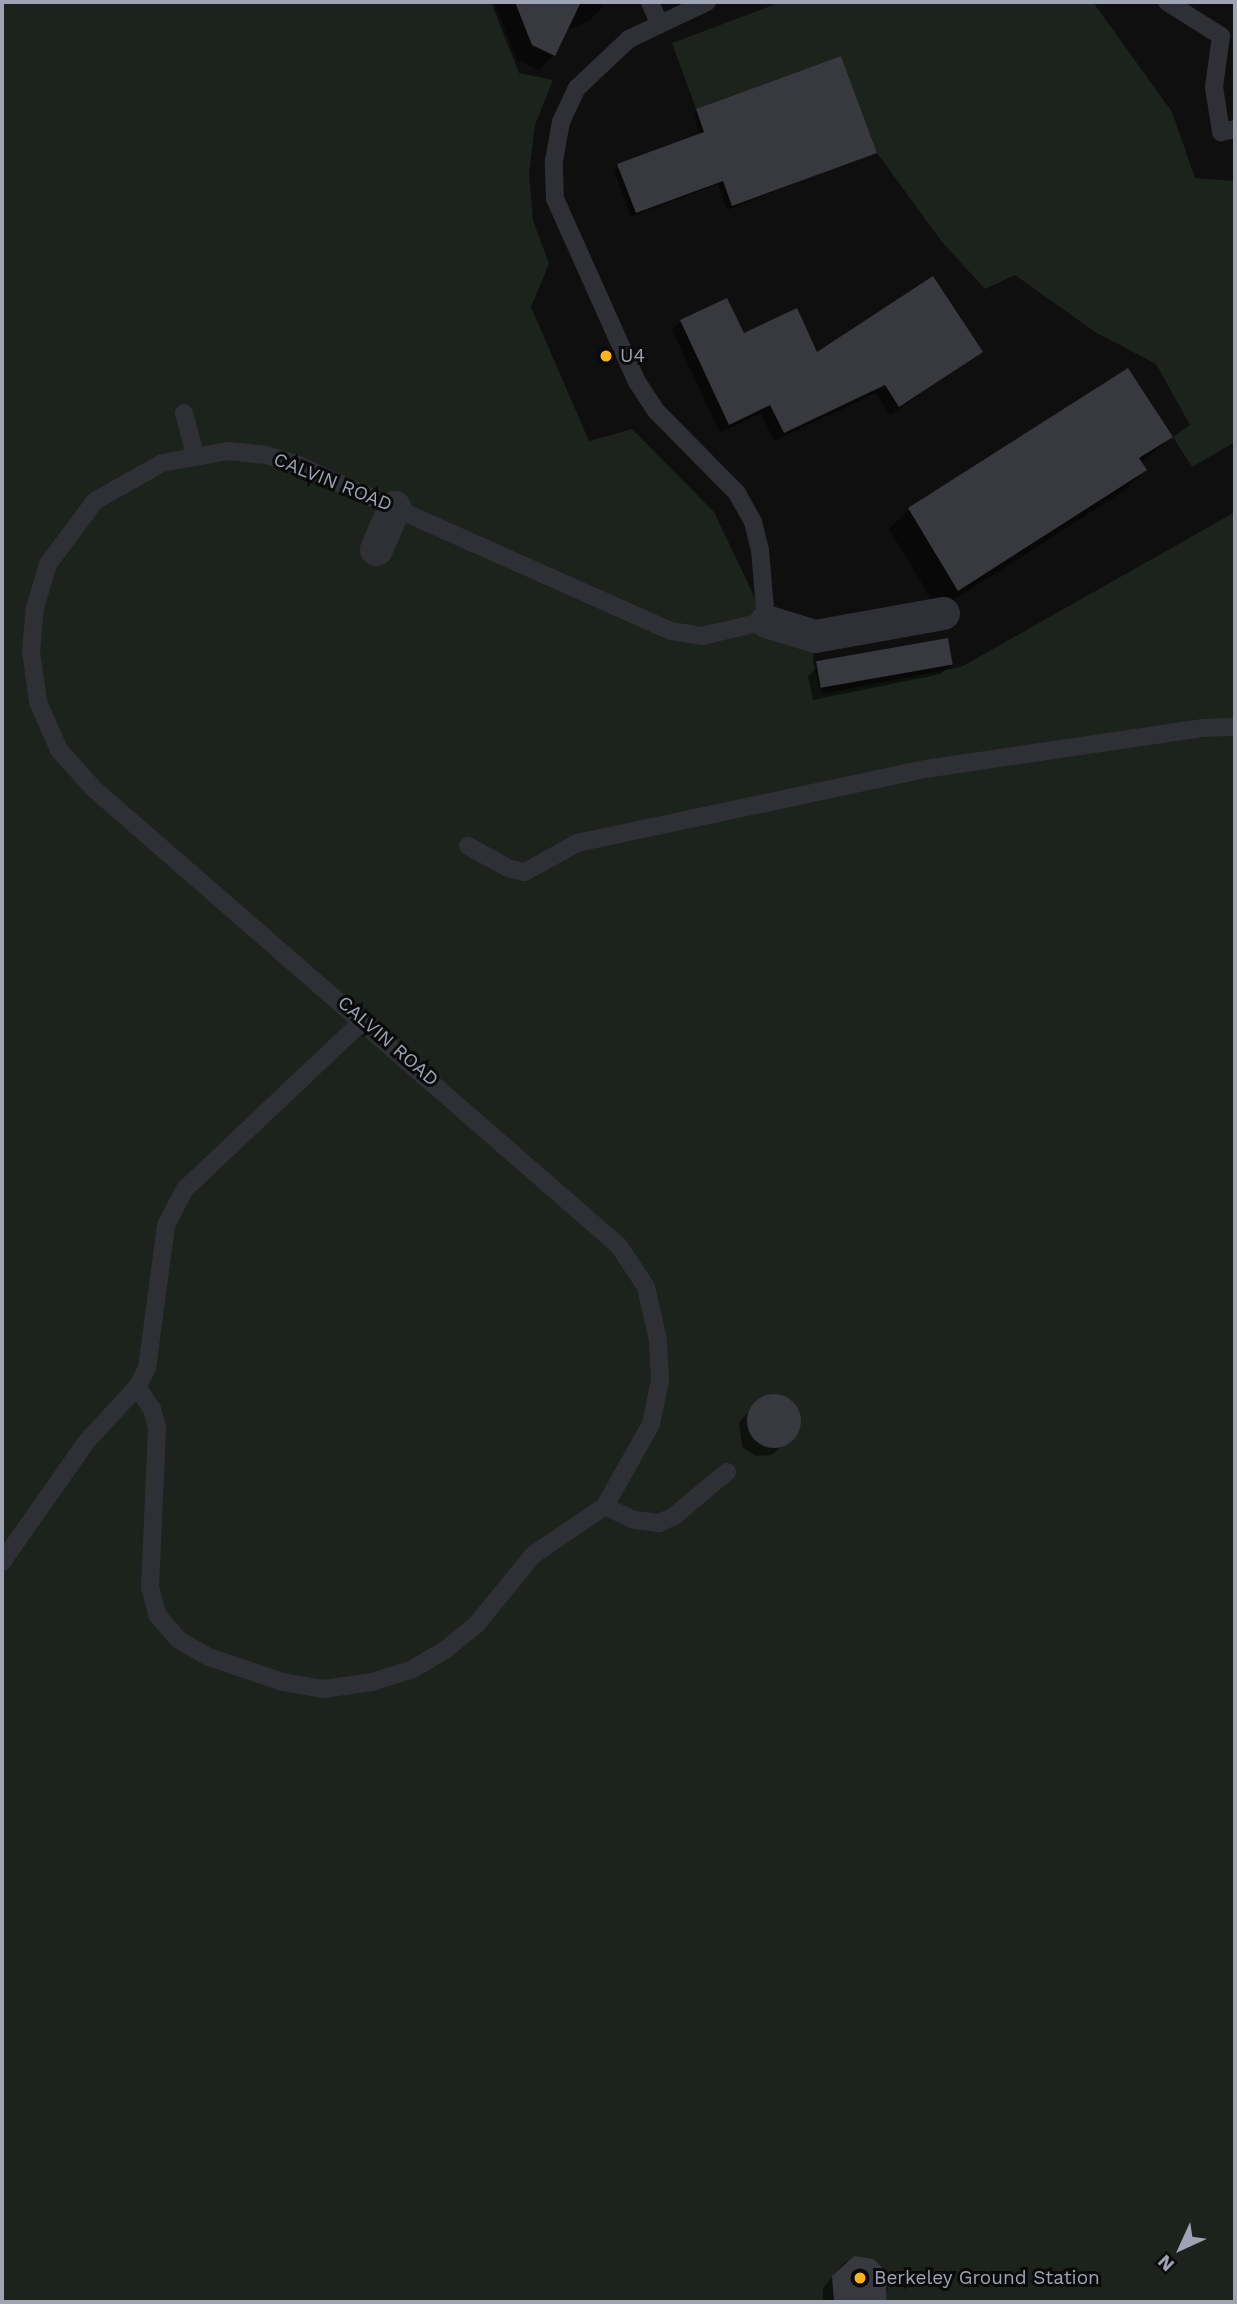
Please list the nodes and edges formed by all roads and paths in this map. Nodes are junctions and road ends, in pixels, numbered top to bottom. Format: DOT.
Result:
graph roads {
  1 [pos="650,2"];
  2 [pos="707,2"];
  3 [pos="1167,2"];
  4 [pos="658,22"];
  5 [pos="1235,129"];
  6 [pos="184,412"];
  7 [pos="195,453"];
  8 [pos="394,507"];
  9 [pos="376,549"];
  10 [pos="943,612"];
  11 [pos="766,621"];
  12 [pos="1235,727"];
  13 [pos="468,846"];
  14 [pos="364,1020"];
  15 [pos="137,1387"];
  16 [pos="727,1472"];
  17 [pos="605,1506"];
  18 [pos="2,1562"];
  1 -- 4 [label="lane"];
  2 -- 4 [label="lane"];
  3 -- 5 [label="lane"];
  4 -- 11 [label="lane"];
  6 -- 7 [label="lane"];
  7 -- 8 [label="lane, CALVIN ROAD"];
  7 -- 14 [label="lane, CALVIN ROAD"];
  8 -- 9 [label="street"];
  8 -- 11 [label="lane, CALVIN ROAD"];
  10 -- 11 [label="street"];
  12 -- 13 [label="lane"];
  14 -- 15 [label="lane"];
  14 -- 17 [label="lane, CALVIN ROAD"];
  15 -- 17 [label="lane, CALVIN ROAD"];
  15 -- 18 [label="lane"];
  16 -- 17 [label="lane"];
}
